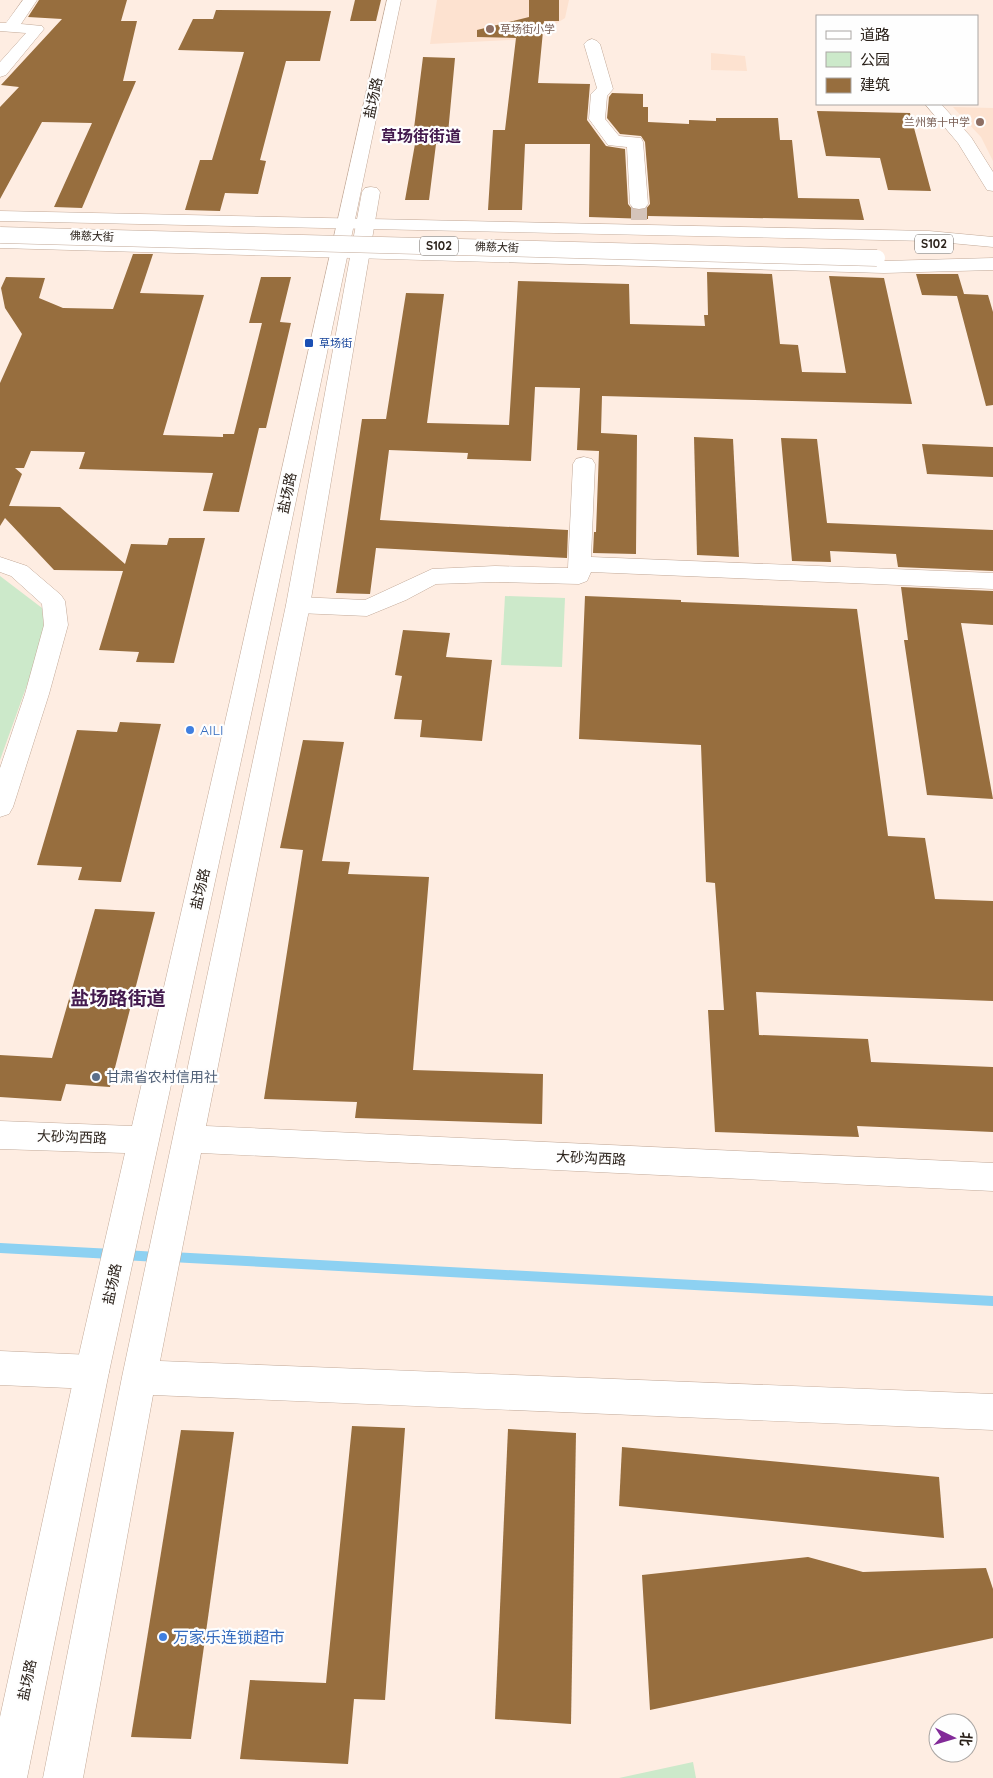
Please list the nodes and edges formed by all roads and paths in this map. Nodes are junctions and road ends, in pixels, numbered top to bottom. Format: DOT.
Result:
graph roads {
  1 [pos="30,0"];
  2 [pos="394,0"];
  3 [pos="5,28"];
  4 [pos="592,44"];
  5 [pos="0,72"];
  6 [pos="934,105"];
  7 [pos="374,175"];
  8 [pos="993,186"];
  9 [pos="0,216"];
  10 [pos="639,218"];
  11 [pos="0,223"];
  12 [pos="345,223"];
  13 [pos="365,223"];
  14 [pos="0,234"];
  15 [pos="993,243"];
  16 [pos="0,244"];
  17 [pos="876,250"];
  18 [pos="350,253"];
  19 [pos="993,263"];
  20 [pos="584,464"];
  21 [pos="0,564"];
  22 [pos="579,564"];
  23 [pos="993,581"];
  24 [pos="298,605"];
  25 [pos="0,807"];
  26 [pos="0,1135"];
  27 [pos="189,1139"];
  28 [pos="143,1140"];
  29 [pos="993,1177"];
  30 [pos="0,1368"];
  31 [pos="92,1372"];
  32 [pos="140,1377"];
  33 [pos="993,1412"];
  34 [pos="7,1778"];
  35 [pos="63,1778"];
  1 -- 3 [label="main road"];
  2 -- 12 [label="main road, 盐场路"];
  3 -- 5 [label="main road"];
  4 -- 10 [label="main road"];
  6 -- 8 [label="main road"];
  7 -- 13 [label="main road, 盐场路"];
  9 -- 12 [label="main road"];
  10 -- 13 [label="main road"];
  10 -- 15 [label="main road"];
  11 -- 17 [label="main road, 佛慈大街 / S102"];
  12 -- 13 [label="main road"];
  12 -- 18 [label="main road, 盐场路"];
  13 -- 18 [label="main road, 盐场路"];
  14 -- 17 [label="main road, 佛慈大街 / S102, bridge"];
  15 -- 17 [label="main road, 佛慈大街 / S102"];
  16 -- 18 [label="main road"];
  17 -- 19 [label="main road, 佛慈大街 / S102"];
  18 -- 19 [label="main road"];
  18 -- 24 [label="main road, 盐场路"];
  18 -- 28 [label="main road, 盐场路"];
  20 -- 22 [label="main road"];
  21 -- 25 [label="main road"];
  22 -- 23 [label="main road"];
  22 -- 24 [label="main road"];
  24 -- 27 [label="main road, 盐场路"];
  26 -- 28 [label="main road, 大砂沟西路"];
  27 -- 29 [label="main road, 大砂沟西路"];
  27 -- 32 [label="main road, 盐场路"];
  28 -- 31 [label="main road, 盐场路"];
  30 -- 31 [label="main road"];
  31 -- 34 [label="main road, 盐场路"];
  32 -- 33 [label="main road"];
  32 -- 35 [label="main road, 盐场路"];
}
